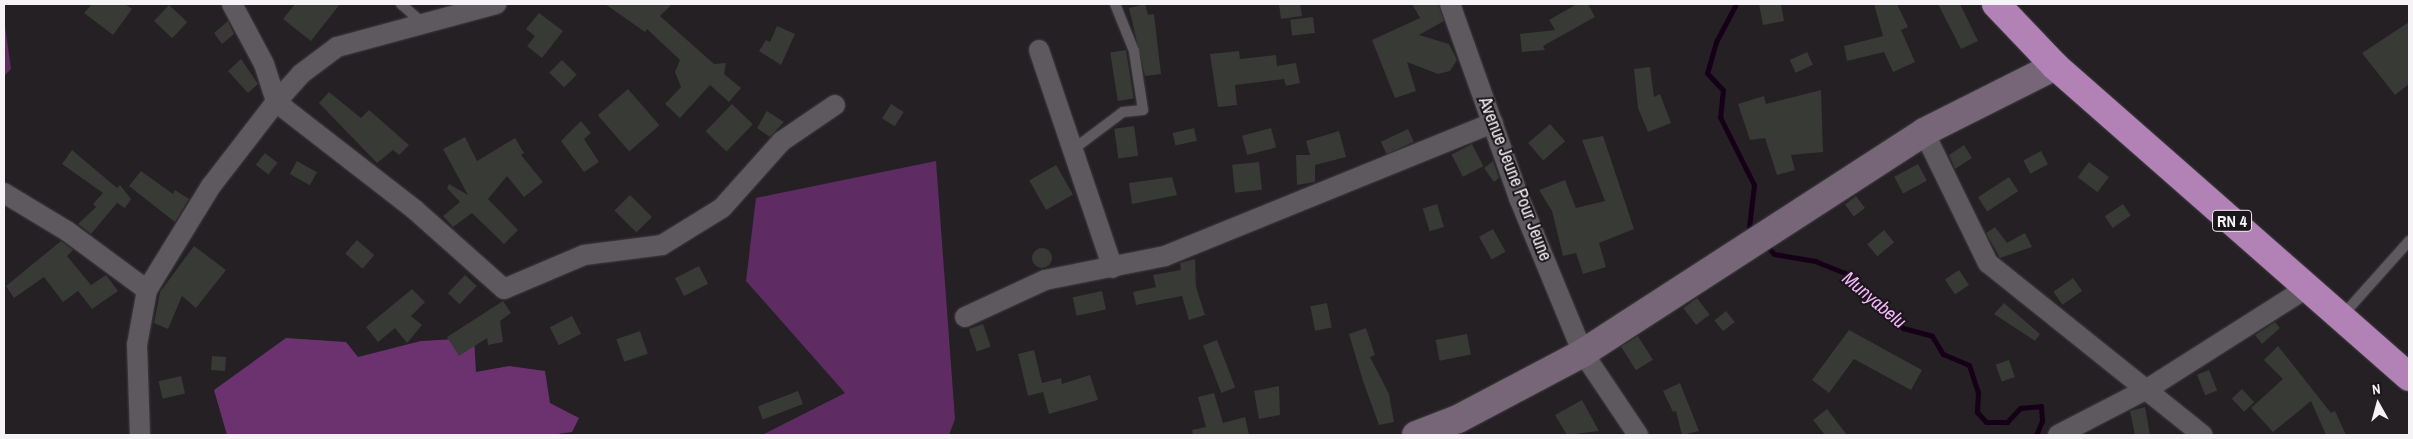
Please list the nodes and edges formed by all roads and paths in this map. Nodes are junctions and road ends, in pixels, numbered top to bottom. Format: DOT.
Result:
graph roads {
  1 [pos="232,4"];
  2 [pos="401,4"];
  3 [pos="496,4"];
  4 [pos="1116,4"];
  5 [pos="1450,4"];
  6 [pos="1996,4"];
  7 [pos="425,24"];
  8 [pos="1039,50"];
  9 [pos="2055,66"];
  10 [pos="276,102"];
  11 [pos="835,105"];
  12 [pos="1493,123"];
  13 [pos="1924,132"];
  14 [pos="1075,148"];
  15 [pos="4,193"];
  16 [pos="2409,242"];
  17 [pos="1113,268"];
  18 [pos="2308,287"];
  19 [pos="147,290"];
  20 [pos="964,317"];
  21 [pos="2342,317"];
  22 [pos="1583,353"];
  23 [pos="2409,377"];
  24 [pos="2149,388"];
  25 [pos="1461,427"];
  26 [pos="140,435"];
  27 [pos="1416,435"];
  28 [pos="1638,435"];
  29 [pos="2058,435"];
  30 [pos="2203,435"];
  1 -- 10 [label="street"];
  2 -- 7 [label="lane"];
  3 -- 7 [label="street"];
  4 -- 14 [label="lane"];
  5 -- 12 [label="street, Avenue Jeune Pour Jeune"];
  6 -- 9 [label="highway, RN 4"];
  7 -- 10 [label="street"];
  8 -- 14 [label="street"];
  9 -- 13 [label="street"];
  9 -- 18 [label="highway, RN 4"];
  10 -- 11 [label="street"];
  10 -- 19 [label="street"];
  12 -- 17 [label="street"];
  12 -- 22 [label="street, Avenue Jeune Pour Jeune"];
  13 -- 22 [label="street"];
  13 -- 24 [label="street"];
  14 -- 17 [label="street"];
  15 -- 19 [label="street"];
  16 -- 21 [label="lane"];
  17 -- 20 [label="street"];
  18 -- 21 [label="highway, RN 4"];
  18 -- 24 [label="street"];
  19 -- 26 [label="street"];
  21 -- 23 [label="highway, RN 4"];
  22 -- 25 [label="street"];
  22 -- 28 [label="street, Avenue Jeune Pour Jeune"];
  24 -- 29 [label="street"];
  24 -- 30 [label="street"];
  25 -- 27 [label="street"];
}
